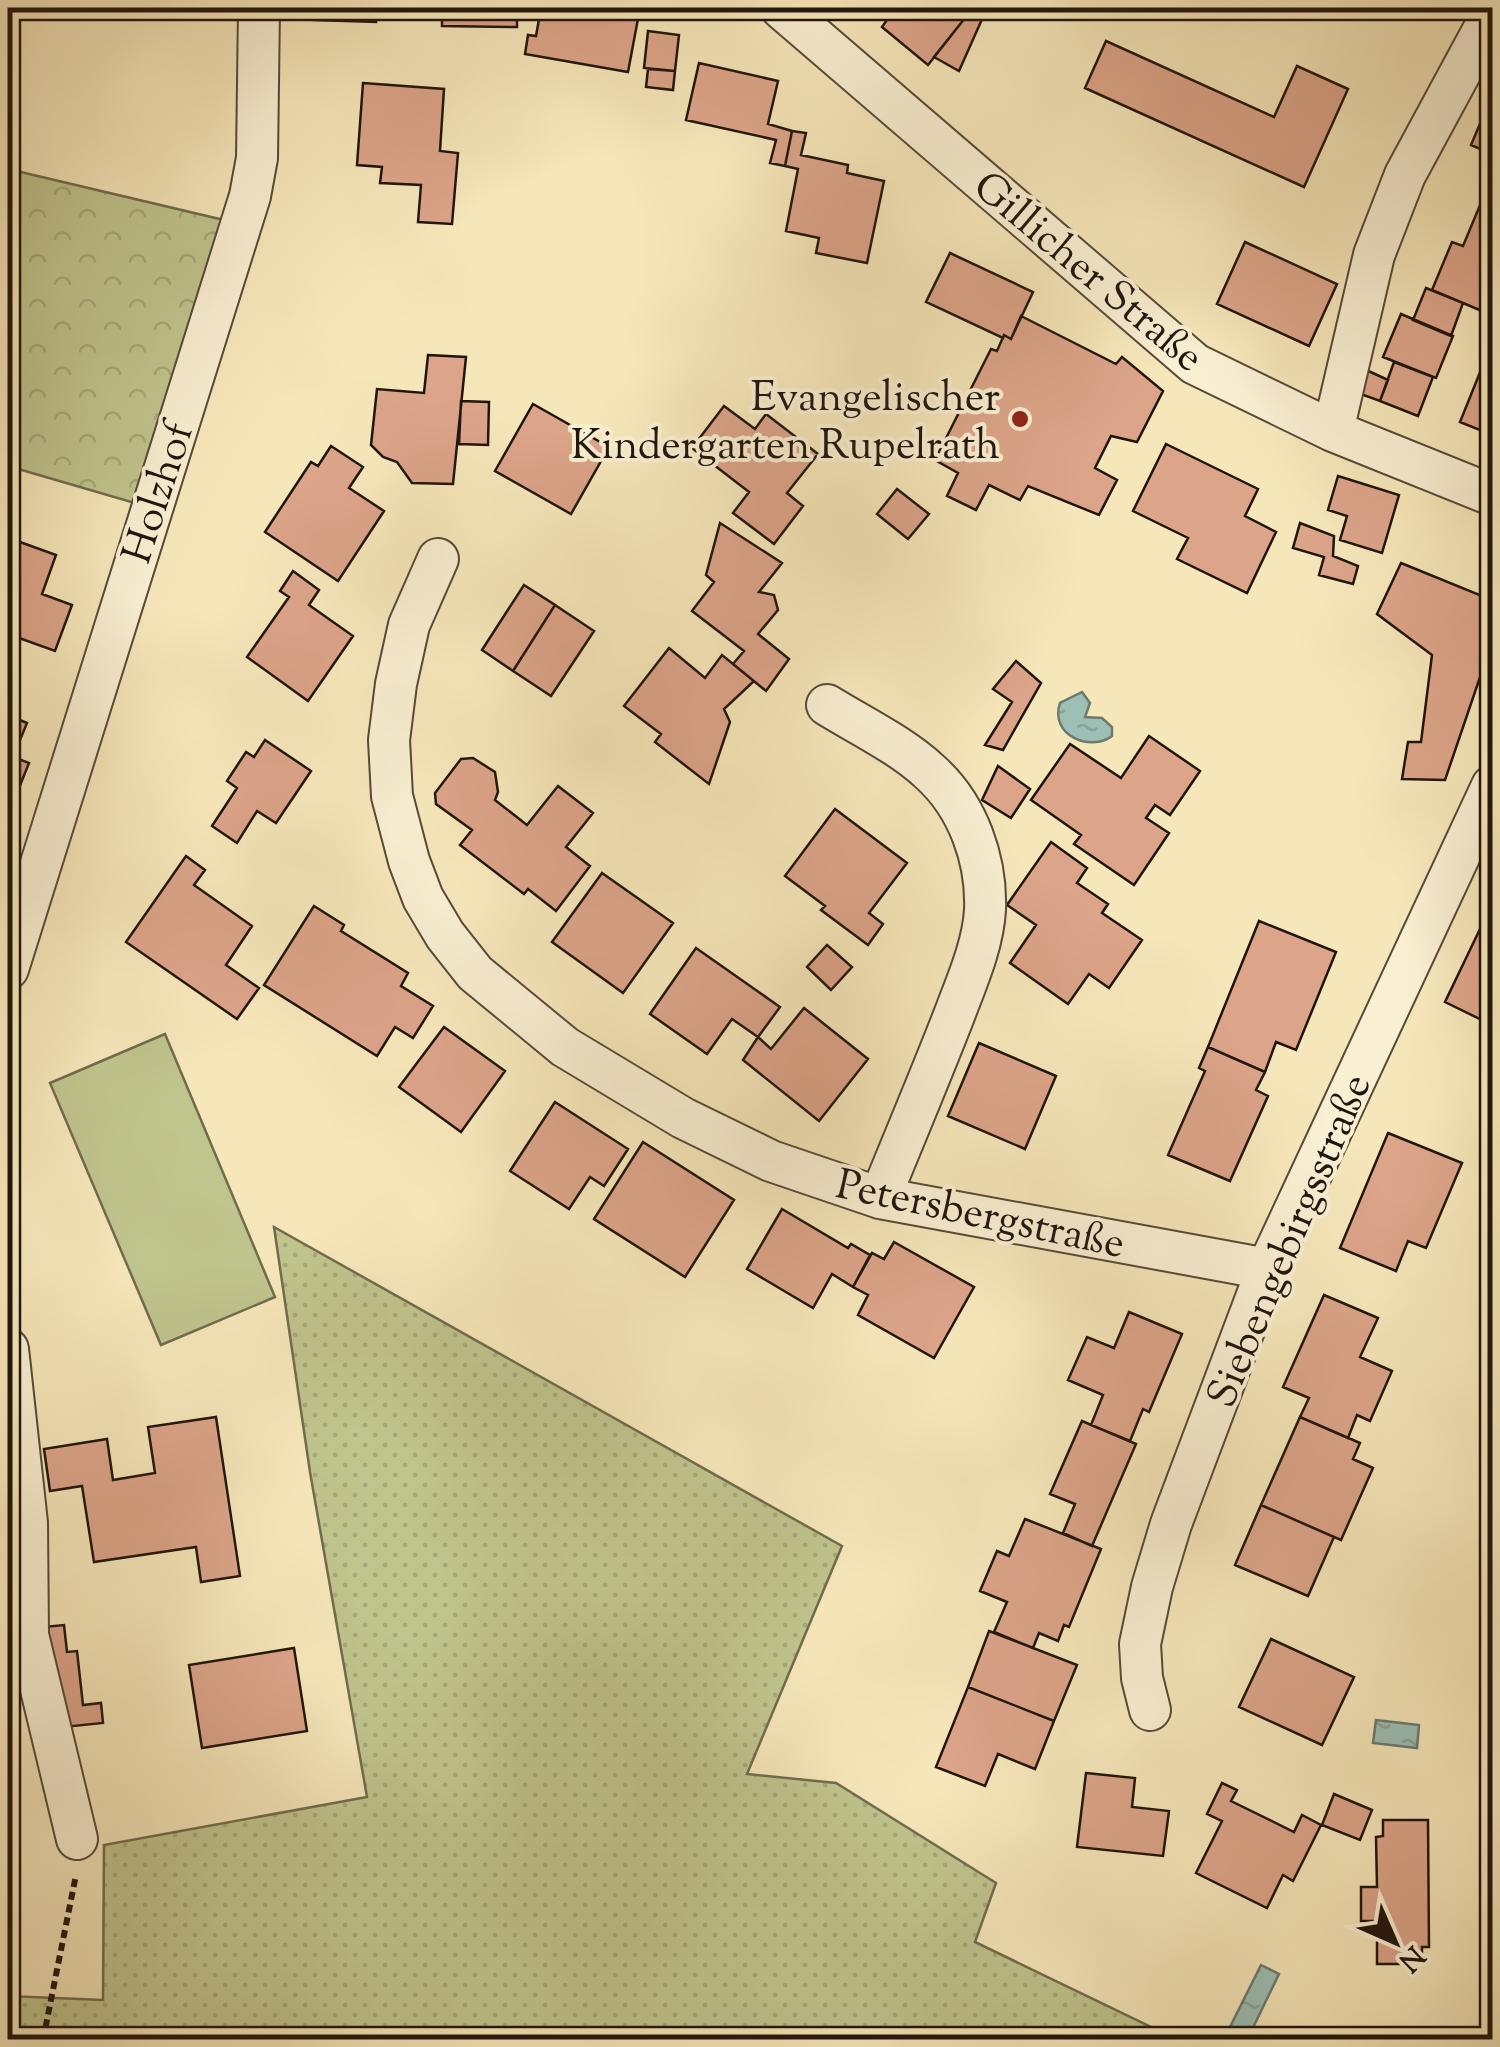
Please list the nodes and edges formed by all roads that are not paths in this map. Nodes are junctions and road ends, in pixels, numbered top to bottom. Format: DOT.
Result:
graph roads {
  1 [pos="260,8"];
  2 [pos="781,8"];
  3 [pos="1492,14"];
  4 [pos="1333,431"];
  5 [pos="1492,495"];
  6 [pos="438,559"];
  7 [pos="828,705"];
  8 [pos="1492,786"];
  9 [pos="8,969"];
  10 [pos="880,1198"];
  11 [pos="1267,1269"];
  12 [pos="8,1349"];
  13 [pos="1150,1710"];
  14 [pos="77,1839"];
  1 -- 9 [label="street, Holzhof"];
  2 -- 4 [label="street, Gillicher Straße"];
  3 -- 4 [label="street"];
  4 -- 5 [label="street, Gillicher Straße"];
  6 -- 10 [label="street, Petersbergstraße"];
  7 -- 10 [label="street"];
  8 -- 11 [label="street, Siebengebirgsstraße"];
  10 -- 11 [label="street, Petersbergstraße"];
  11 -- 13 [label="street, Siebengebirgsstraße"];
  12 -- 14 [label="street"];
}
